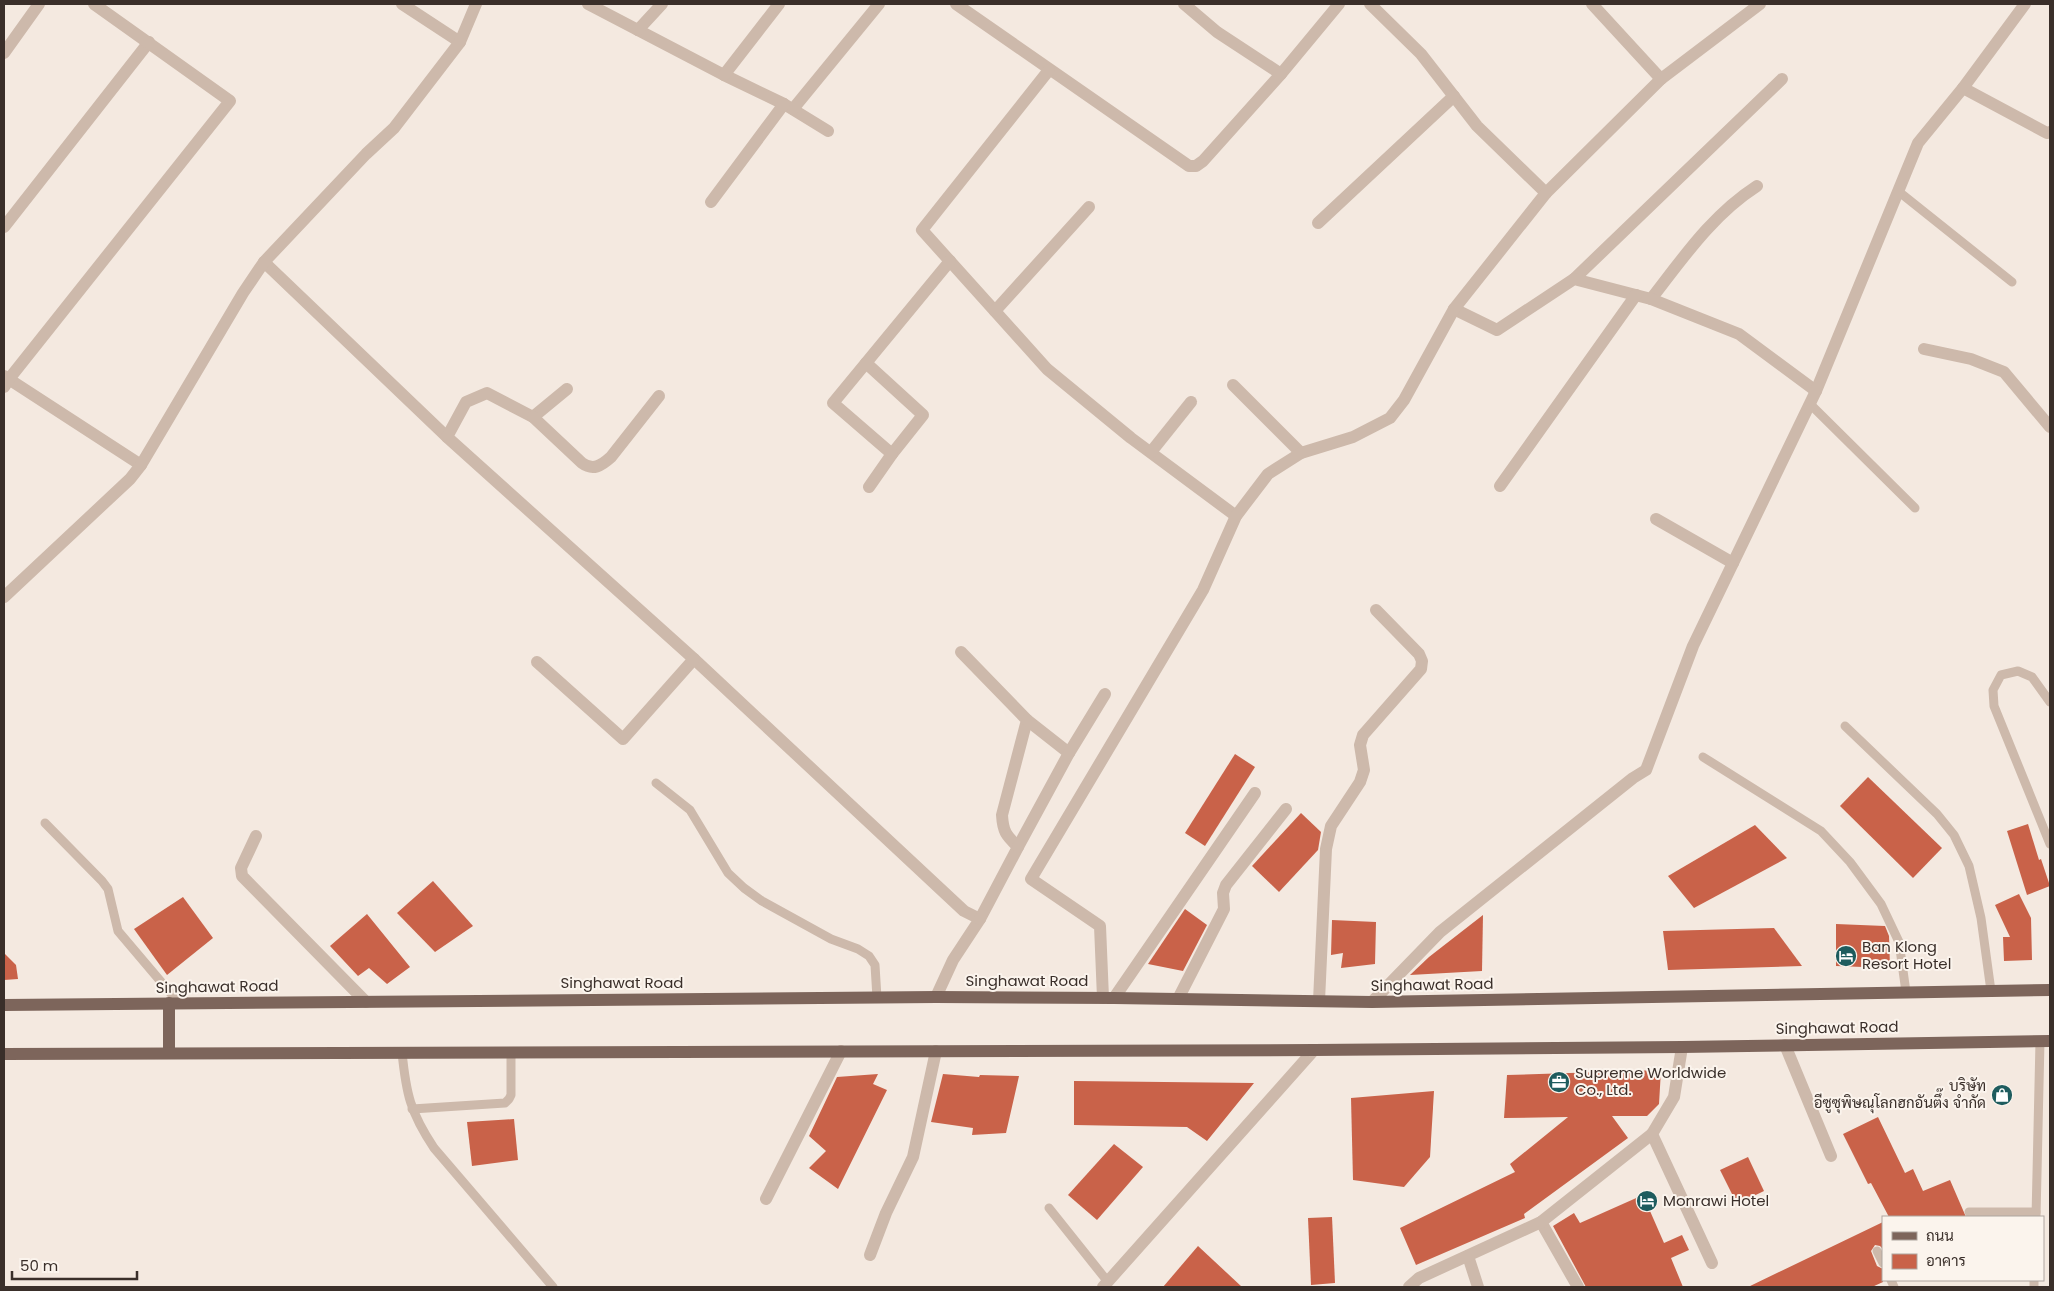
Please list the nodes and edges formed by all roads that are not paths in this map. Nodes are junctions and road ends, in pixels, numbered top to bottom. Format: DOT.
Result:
graph roads {
  1 [pos="38,4"];
  2 [pos="94,4"];
  3 [pos="402,4"];
  4 [pos="476,4"];
  5 [pos="588,4"];
  6 [pos="662,4"];
  7 [pos="779,4"];
  8 [pos="879,4"];
  9 [pos="956,4"];
  10 [pos="1184,4"];
  11 [pos="1338,4"];
  12 [pos="1370,4"];
  13 [pos="1760,4"];
  14 [pos="2025,4"];
  15 [pos="1600,6"];
  16 [pos="638,30"];
  17 [pos="148,42"];
  18 [pos="460,42"];
  19 [pos="4,53"];
  20 [pos="1050,70"];
  21 [pos="1281,74"];
  22 [pos="724,75"];
  23 [pos="1661,78"];
  24 [pos="1782,79"];
  25 [pos="1963,88"];
  26 [pos="1454,96"];
  27 [pos="788,106"];
  28 [pos="828,131"];
  29 [pos="2049,134"];
  30 [pos="1757,186"];
  31 [pos="1898,190"];
  32 [pos="1546,193"];
  33 [pos="711,202"];
  34 [pos="1089,207"];
  35 [pos="1318,223"];
  36 [pos="4,227"];
  37 [pos="950,261"];
  38 [pos="264,262"];
  39 [pos="1574,279"];
  40 [pos="2012,282"];
  41 [pos="1636,296"];
  42 [pos="1651,299"];
  43 [pos="1454,309"];
  44 [pos="995,311"];
  45 [pos="1924,349"];
  46 [pos="866,363"];
  47 [pos="5,380"];
  48 [pos="1233,385"];
  49 [pos="567,389"];
  50 [pos="1816,391"];
  51 [pos="659,396"];
  52 [pos="1191,402"];
  53 [pos="1810,404"];
  54 [pos="533,417"];
  55 [pos="2050,427"];
  56 [pos="446,437"];
  57 [pos="1151,452"];
  58 [pos="1301,453"];
  59 [pos="892,454"];
  60 [pos="141,464"];
  61 [pos="1500,486"];
  62 [pos="869,487"];
  63 [pos="1915,508"];
  64 [pos="1236,516"];
  65 [pos="1656,520"];
  66 [pos="1733,563"];
  67 [pos="4,597"];
  68 [pos="1376,610"];
  69 [pos="961,652"];
  70 [pos="694,659"];
  71 [pos="537,662"];
  72 [pos="1105,694"];
  73 [pos="2050,702"];
  74 [pos="1027,720"];
  75 [pos="1845,726"];
  76 [pos="1069,753"];
  77 [pos="1703,757"];
  78 [pos="656,783"];
  79 [pos="1255,793"];
  80 [pos="1286,809"];
  81 [pos="44,823"];
  82 [pos="256,836"];
  83 [pos="2050,844"];
  84 [pos="1018,847"];
  85 [pos="980,919"];
  86 [pos="2050,990"];
  87 [pos="1991,991"];
  88 [pos="1906,992"];
  89 [pos="936,997"];
  90 [pos="877,998"];
  91 [pos="1109,998"];
  92 [pos="1178,999"];
  93 [pos="1319,1001"];
  94 [pos="366,1002"];
  95 [pos="1372,1002"];
  96 [pos="174,1003"];
  97 [pos="4,1005"];
  98 [pos="2045,1041"];
  99 [pos="1785,1045"];
  100 [pos="1682,1047"];
  101 [pos="1314,1050"];
  102 [pos="841,1051"];
  103 [pos="936,1051"];
  104 [pos="169,1052"];
  105 [pos="402,1052"];
  106 [pos="511,1052"];
  107 [pos="4,1054"];
  108 [pos="412,1109"];
  109 [pos="1652,1134"];
  110 [pos="1830,1156"];
  111 [pos="766,1199"];
  112 [pos="1049,1208"];
  113 [pos="1969,1212"];
  114 [pos="2036,1214"];
  115 [pos="1540,1222"];
  116 [pos="1877,1251"];
  117 [pos="870,1255"];
  118 [pos="1468,1256"];
  119 [pos="1882,1261"];
  120 [pos="1712,1263"];
  121 [pos="1106,1284"];
  122 [pos="553,1287"];
  123 [pos="1409,1287"];
  124 [pos="1478,1287"];
  125 [pos="1578,1287"];
  1 -- 19 [label="street"];
  2 -- 17 [label="street"];
  3 -- 18 [label="street"];
  4 -- 18 [label="street"];
  5 -- 16 [label="street"];
  6 -- 16 [label="street"];
  7 -- 22 [label="street"];
  8 -- 27 [label="street"];
  9 -- 20 [label="street"];
  10 -- 21 [label="street"];
  11 -- 21 [label="street"];
  12 -- 26 [label="street"];
  13 -- 23 [label="street"];
  14 -- 25 [label="street"];
  15 -- 23 [label="street"];
  16 -- 22 [label="street"];
  17 -- 36 [label="street"];
  17 -- 47 [label="street"];
  18 -- 38 [label="street"];
  20 -- 21 [label="street"];
  20 -- 37 [label="street"];
  22 -- 27 [label="street"];
  23 -- 32 [label="street"];
  24 -- 39 [label="street"];
  25 -- 29 [label="street"];
  25 -- 31 [label="street"];
  26 -- 32 [label="street"];
  26 -- 35 [label="street"];
  27 -- 28 [label="street"];
  27 -- 33 [label="street"];
  30 -- 42 [label="street"];
  31 -- 40 [label="lane"];
  31 -- 50 [label="street"];
  32 -- 43 [label="street"];
  34 -- 44 [label="street"];
  37 -- 44 [label="street"];
  37 -- 46 [label="street"];
  38 -- 56 [label="street"];
  38 -- 60 [label="street"];
  39 -- 41 [label="street"];
  39 -- 43 [label="street"];
  41 -- 42 [label="street"];
  41 -- 61 [label="street"];
  42 -- 50 [label="street"];
  43 -- 58 [label="street"];
  44 -- 57 [label="street"];
  45 -- 55 [label="street"];
  46 -- 59 [label="street"];
  46 -- 59 [label="street"];
  47 -- 60 [label="street"];
  48 -- 58 [label="street"];
  49 -- 54 [label="street"];
  50 -- 53 [label="street"];
  51 -- 54 [label="street"];
  52 -- 57 [label="street"];
  53 -- 63 [label="lane"];
  53 -- 66 [label="street"];
  54 -- 56 [label="street"];
  56 -- 70 [label="street"];
  57 -- 64 [label="street"];
  58 -- 64 [label="street"];
  59 -- 62 [label="street"];
  60 -- 67 [label="street"];
  64 -- 91 [label="street"];
  65 -- 66 [label="street"];
  66 -- 95 [label="street"];
  68 -- 93 [label="street"];
  69 -- 74 [label="street"];
  70 -- 71 [label="street"];
  70 -- 85 [label="street"];
  72 -- 76 [label="street"];
  73 -- 83 [label="lane"];
  74 -- 76 [label="street"];
  74 -- 84 [label="street"];
  75 -- 87 [label="lane"];
  76 -- 84 [label="street"];
  77 -- 88 [label="lane"];
  78 -- 90 [label="lane"];
  79 -- 91 [label="street"];
  80 -- 92 [label="street"];
  81 -- 96 [label="lane"];
  82 -- 94 [label="street"];
  84 -- 85 [label="street"];
  85 -- 89 [label="street"];
  86 -- 87 [label="main road, Singhawat Road"];
  87 -- 88 [label="main road, Singhawat Road"];
  88 -- 95 [label="main road, Singhawat Road"];
  89 -- 90 [label="main road, Singhawat Road"];
  89 -- 91 [label="main road, Singhawat Road"];
  90 -- 94 [label="main road, Singhawat Road"];
  91 -- 92 [label="main road, Singhawat Road"];
  92 -- 93 [label="main road, Singhawat Road"];
  93 -- 95 [label="main road, Singhawat Road"];
  94 -- 96 [label="main road, Singhawat Road"];
  96 -- 97 [label="main road, Singhawat Road"];
  96 -- 104 [label="main road"];
  98 -- 99 [label="main road, Singhawat Road"];
  98 -- 114 [label="lane"];
  99 -- 100 [label="main road, Singhawat Road"];
  99 -- 110 [label="street"];
  100 -- 101 [label="main road, Singhawat Road"];
  100 -- 109 [label="street"];
  101 -- 103 [label="main road, Singhawat Road"];
  101 -- 121 [label="street"];
  102 -- 103 [label="main road, Singhawat Road"];
  102 -- 106 [label="main road, Singhawat Road"];
  102 -- 111 [label="street"];
  103 -- 117 [label="street"];
  104 -- 105 [label="main road, Singhawat Road"];
  104 -- 107 [label="main road, Singhawat Road"];
  105 -- 106 [label="main road, Singhawat Road"];
  105 -- 108 [label="lane"];
  106 -- 108 [label="lane"];
  108 -- 122 [label="lane"];
  109 -- 115 [label="street"];
  109 -- 120 [label="street"];
  112 -- 121 [label="lane"];
  113 -- 114 [label="lane"];
  115 -- 118 [label="street"];
  115 -- 125 [label="street"];
  116 -- 119 [label="lane"];
  118 -- 123 [label="street"];
  118 -- 124 [label="street"];
}
